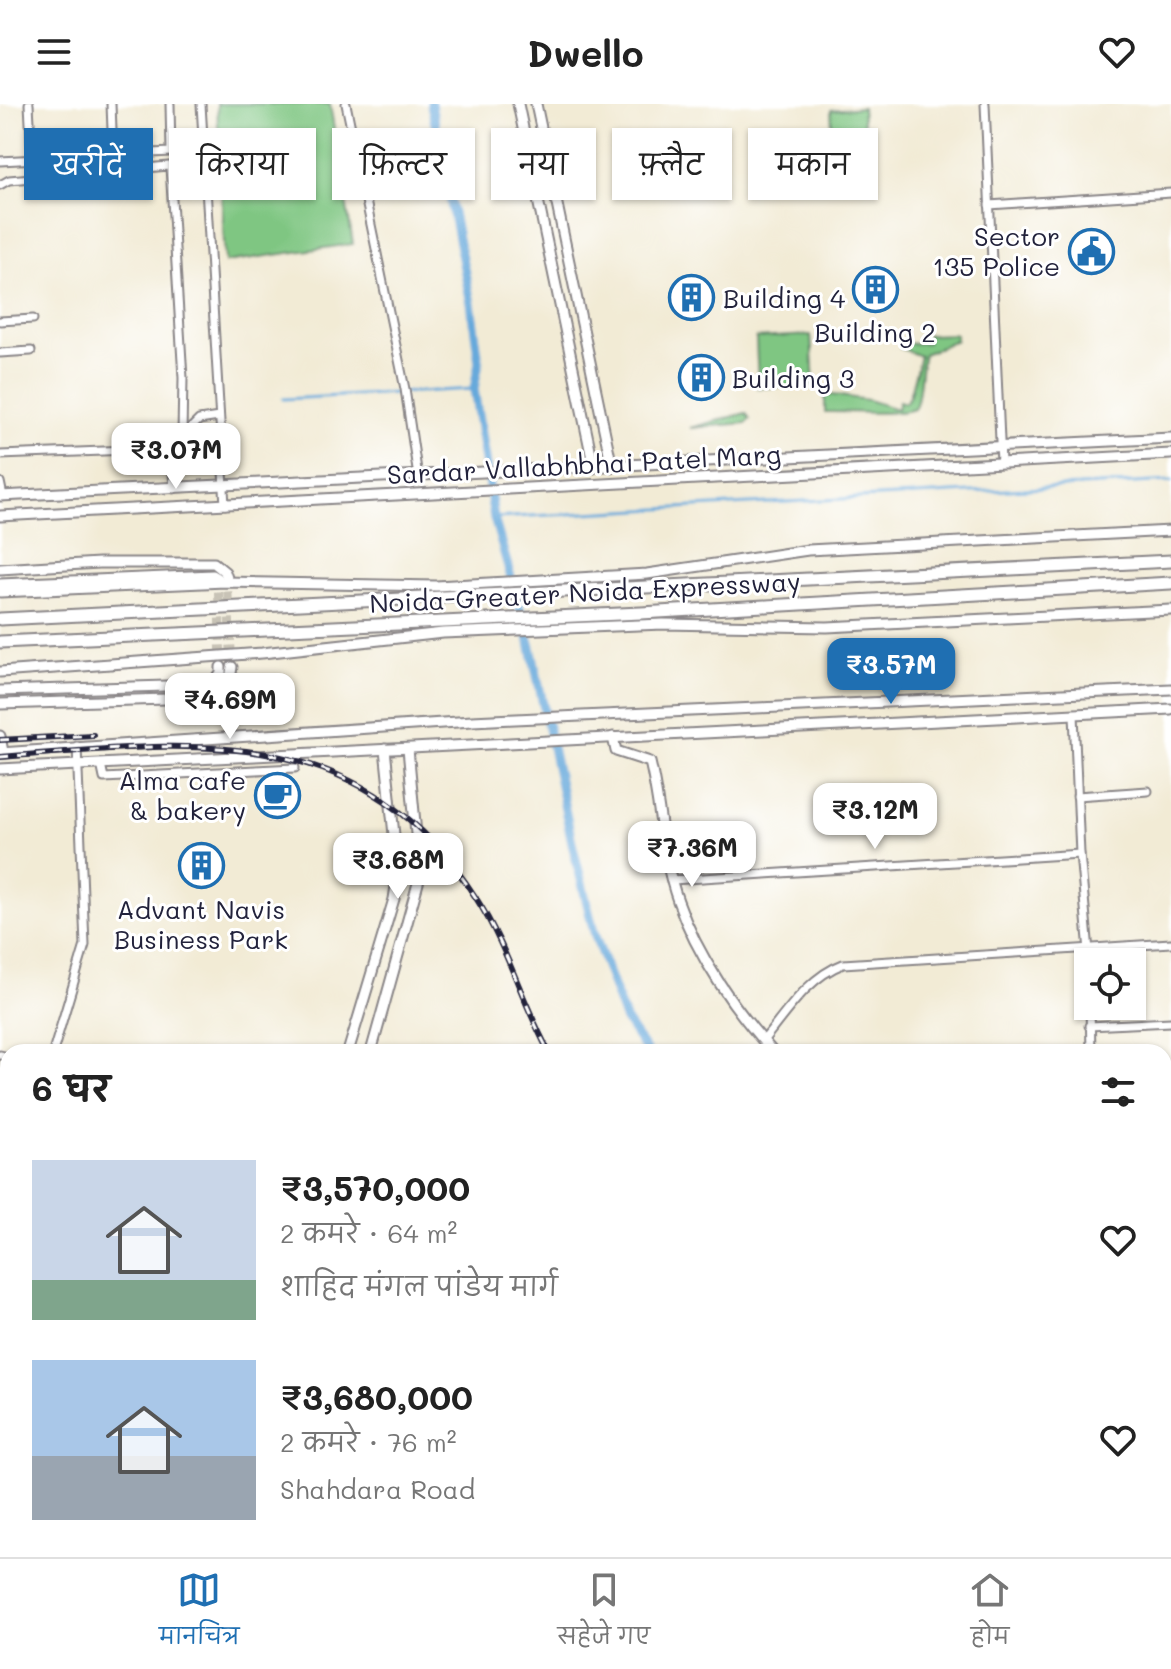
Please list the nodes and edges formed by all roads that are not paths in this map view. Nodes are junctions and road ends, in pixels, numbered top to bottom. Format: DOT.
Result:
graph roads {
  1 [pos="29,104"];
  2 [pos="111,104"];
  3 [pos="170,104"];
  4 [pos="201,104"];
  5 [pos="346,104"];
  6 [pos="518,104"];
  7 [pos="536,104"];
  8 [pos="985,104"];
  9 [pos="30,128"];
  10 [pos="112,128"];
  11 [pos="202,128"];
  12 [pos="153,153"];
  13 [pos="24,160"];
  14 [pos="0,161"];
  15 [pos="169,167"];
  16 [pos="0,185"];
  17 [pos="1171,193"];
  18 [pos="172,200"];
  19 [pos="205,200"];
  20 [pos="989,205"];
  21 [pos="33,319"];
  22 [pos="0,321"];
  23 [pos="31,351"];
  24 [pos="0,353"];
  25 [pos="219,417"];
  26 [pos="187,430"];
  27 [pos="220,435"];
  28 [pos="1171,438"];
  29 [pos="171,443"];
  30 [pos="1000,447"];
  31 [pos="1171,454"];
  32 [pos="0,455"];
  33 [pos="1001,463"];
  34 [pos="612,467"];
  35 [pos="594,468"];
  36 [pos="420,477"];
  37 [pos="0,482"];
  38 [pos="224,487"];
  39 [pos="174,489"];
  40 [pos="2,496"];
  41 [pos="225,505"];
  42 [pos="0,516"];
  43 [pos="1171,531"];
  44 [pos="1171,561"];
  45 [pos="0,569"];
  46 [pos="1171,583"];
  47 [pos="0,584"];
  48 [pos="0,592"];
  49 [pos="437,592"];
  50 [pos="1171,610"];
  51 [pos="0,619"];
  52 [pos="442,627"];
  53 [pos="0,642"];
  54 [pos="0,672"];
  55 [pos="1171,689"];
  56 [pos="0,691"];
  57 [pos="0,704"];
  58 [pos="743,709"];
  59 [pos="1171,709"];
  60 [pos="1074,714"];
  61 [pos="742,730"];
  62 [pos="0,736"];
  63 [pos="609,737"];
  64 [pos="77,746"];
  65 [pos="385,749"];
  66 [pos="408,749"];
  67 [pos="2,752"];
  68 [pos="101,764"];
  69 [pos="78,765"];
  70 [pos="295,768"];
  71 [pos="0,769"];
  72 [pos="1148,791"];
  73 [pos="1077,796"];
  74 [pos="1080,854"];
  75 [pos="672,880"];
  76 [pos="1171,943"];
  77 [pos="1091,948"];
  78 [pos="1104,948"];
  79 [pos="1074,950"];
  80 [pos="1089,1020"];
  81 [pos="1171,1022"];
  82 [pos="1089,1026"];
  83 [pos="763,1041"];
  84 [pos="55,1044"];
  85 [pos="350,1044"];
  86 [pos="373,1044"];
  87 [pos="766,1044"];
  88 [pos="1090,1044"];
  1 -- 9 [label="street"];
  2 -- 10 [label="street"];
  3 -- 12 [label="street"];
  4 -- 11 [label="street"];
  5 -- 36 [label="street"];
  6 -- 35 [label="street"];
  7 -- 34 [label="street"];
  8 -- 20 [label="street"];
  13 -- 14 [label="street"];
  15 -- 16 [label="street"];
  17 -- 20 [label="street"];
  18 -- 26 [label="street"];
  19 -- 25 [label="street"];
  20 -- 30 [label="street"];
  21 -- 22 [label="street"];
  23 -- 24 [label="street"];
  25 -- 26 [label="street"];
  25 -- 27 [label="street"];
  26 -- 27 [label="street"];
  26 -- 29 [label="street"];
  27 -- 38 [label="street"];
  28 -- 30 [label="street, Sardar Vallabhbhai Patel Marg"];
  29 -- 32 [label="street"];
  29 -- 39 [label="street"];
  30 -- 33 [label="street"];
  30 -- 34 [label="street, Sardar Vallabhbhai Patel Marg"];
  31 -- 33 [label="street, Sardar Vallabhbhai Patel Marg"];
  33 -- 41 [label="street, Sardar Vallabhbhai Patel Marg"];
  34 -- 35 [label="street, Sardar Vallabhbhai Patel Marg"];
  35 -- 36 [label="street, Sardar Vallabhbhai Patel Marg"];
  36 -- 38 [label="street, Sardar Vallabhbhai Patel Marg"];
  37 -- 40 [label="street"];
  38 -- 39 [label="street, Sardar Vallabhbhai Patel Marg"];
  38 -- 41 [label="street"];
  39 -- 40 [label="street, Sardar Vallabhbhai Patel Marg"];
  41 -- 42 [label="street, Sardar Vallabhbhai Patel Marg"];
  43 -- 49 [label="street"];
  44 -- 49 [label="highway, Noida-Greater Noida Expressway"];
  45 -- 47 [label="street"];
  46 -- 52 [label="highway, Noida-Greater Noida Expressway"];
  48 -- 49 [label="street"];
  49 -- 51 [label="highway, Noida-Greater Noida Expressway"];
  50 -- 52 [label="street"];
  52 -- 53 [label="highway, Noida-Greater Noida Expressway"];
  52 -- 54 [label="street"];
  55 -- 58 [label="street"];
  56 -- 57 [label="street"];
  58 -- 61 [label="street"];
  58 -- 64 [label="street"];
  59 -- 60 [label="street"];
  60 -- 61 [label="street"];
  60 -- 73 [label="street"];
  61 -- 63 [label="street"];
  62 -- 67 [label="street"];
  63 -- 66 [label="street"];
  63 -- 75 [label="street"];
  64 -- 67 [label="street"];
  64 -- 69 [label="street"];
  65 -- 66 [label="street"];
  65 -- 68 [label="street"];
  65 -- 85 [label="street"];
  66 -- 86 [label="street"];
  68 -- 69 [label="street"];
  68 -- 70 [label="street"];
  69 -- 71 [label="street"];
  69 -- 84 [label="street"];
  72 -- 73 [label="street"];
  73 -- 74 [label="street"];
  74 -- 75 [label="street"];
  74 -- 77 [label="street"];
  75 -- 83 [label="street"];
  76 -- 78 [label="street"];
  79 -- 83 [label="street"];
  80 -- 82 [label="street"];
  81 -- 82 [label="street"];
  82 -- 88 [label="street"];
  83 -- 87 [label="street"];
}
